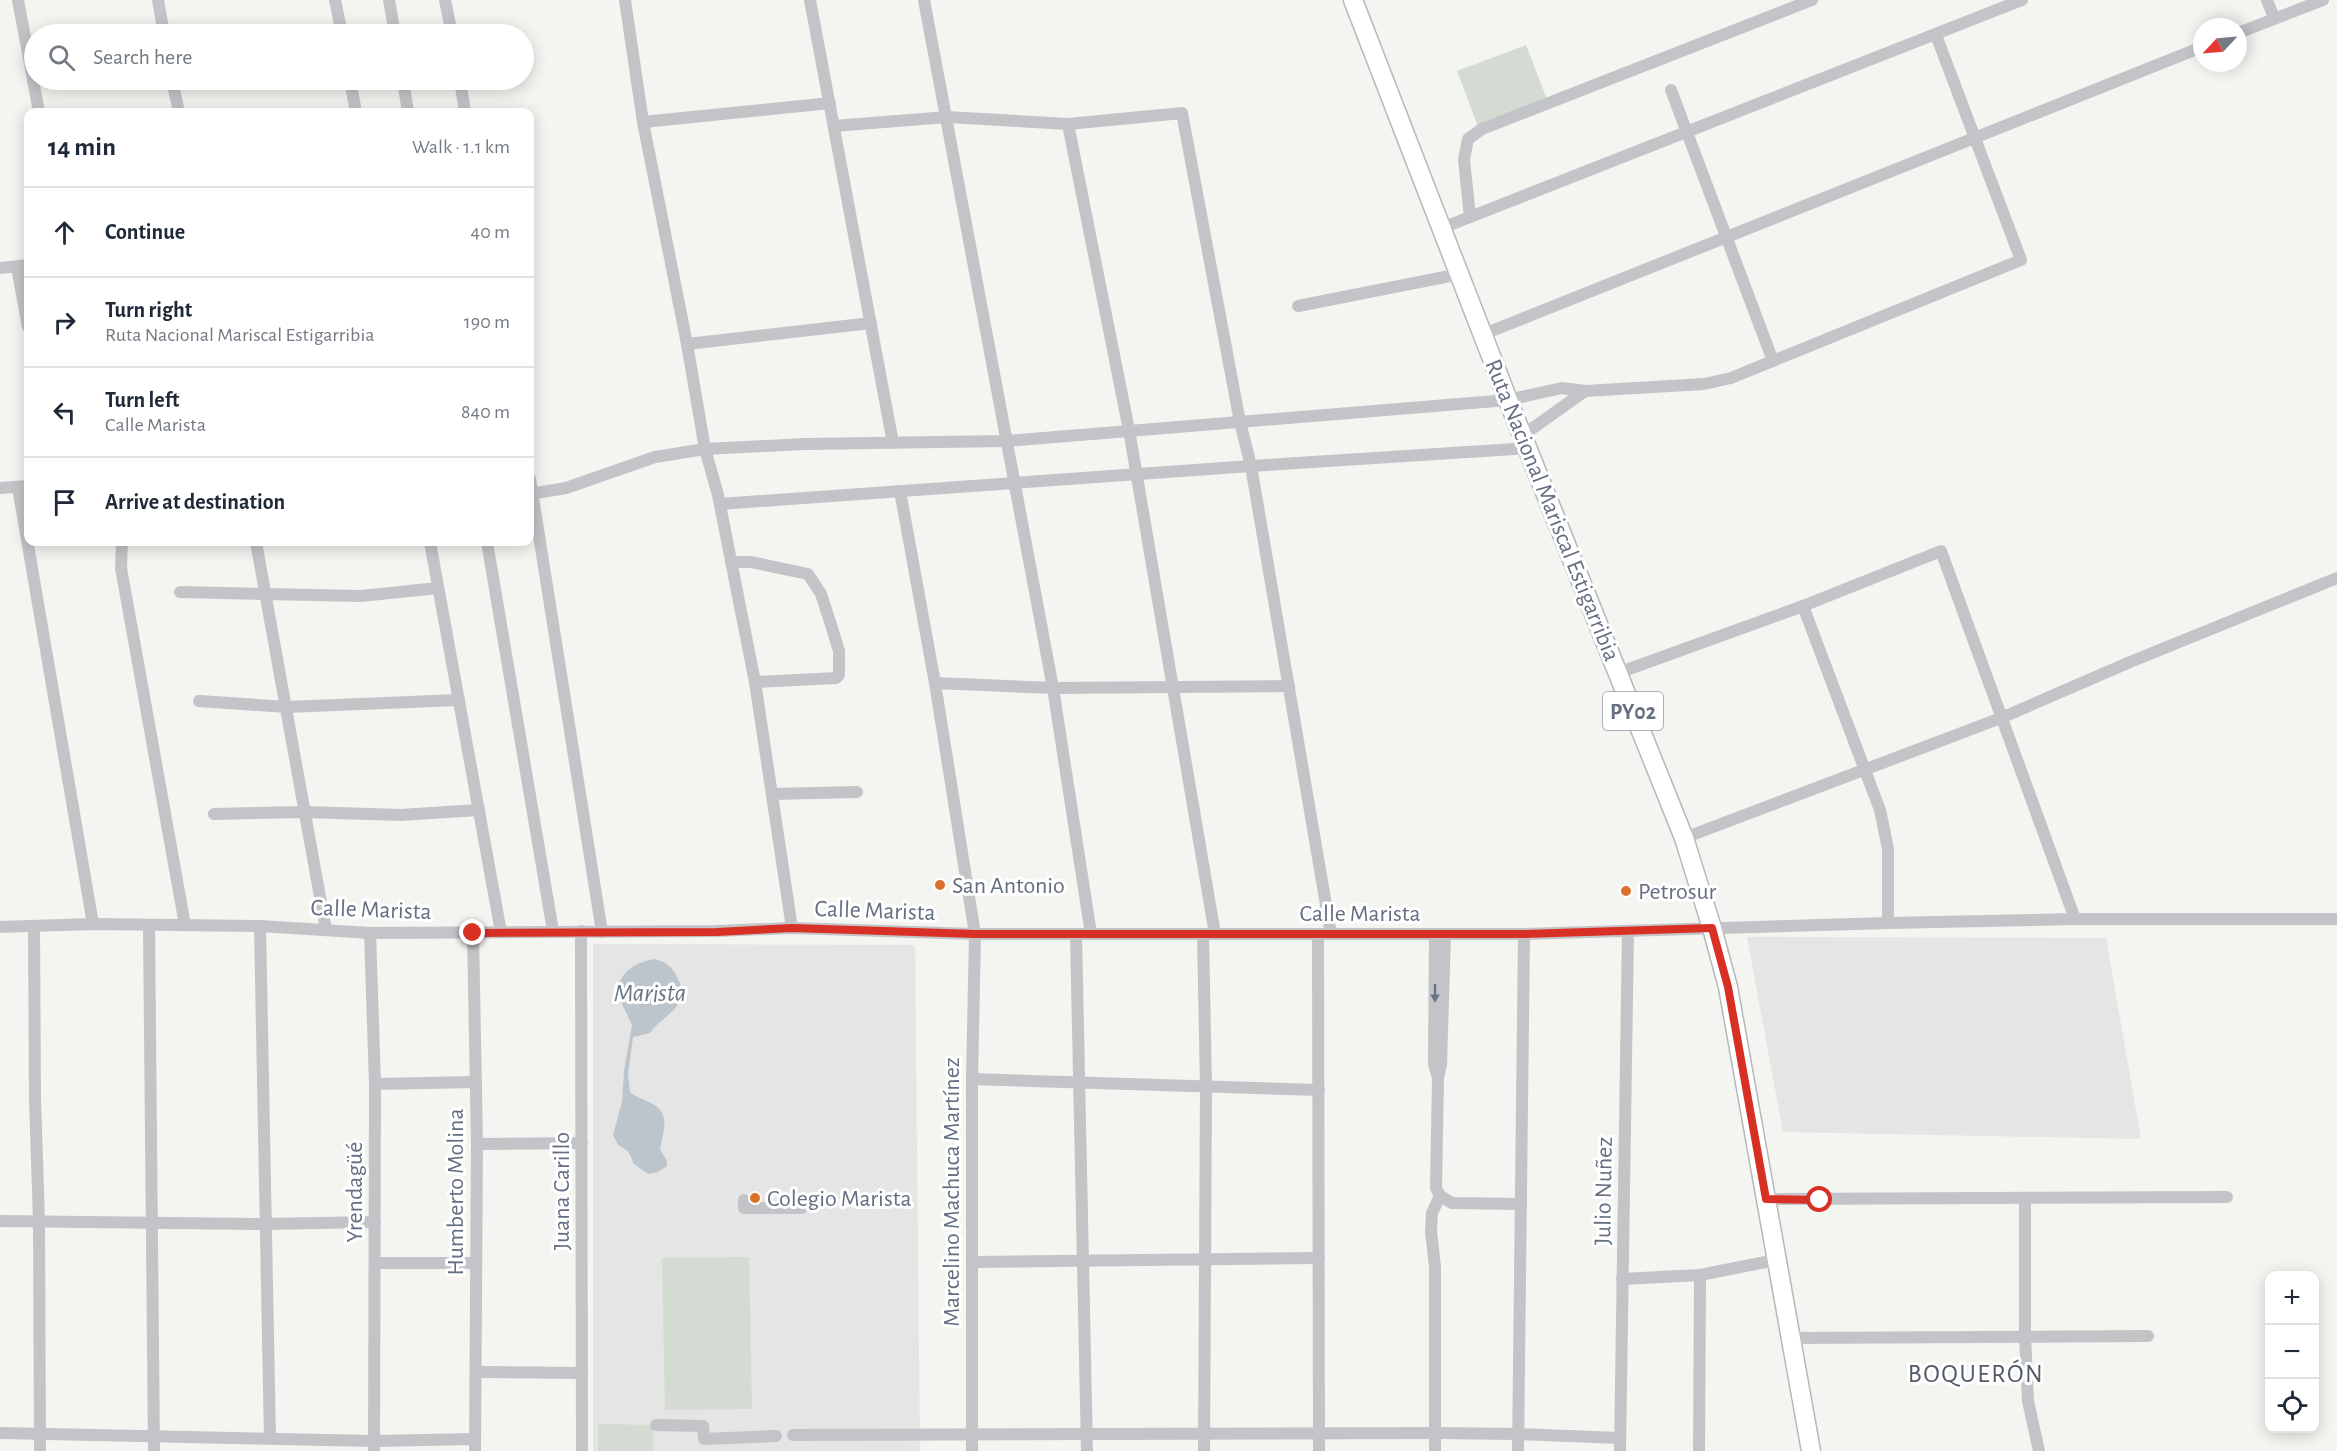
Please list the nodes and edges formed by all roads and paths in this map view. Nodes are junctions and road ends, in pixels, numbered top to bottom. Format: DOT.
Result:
graph roads {
  1 [pos="18,0"];
  2 [pos="158,0"];
  3 [pos="335,0"];
  4 [pos="389,0"];
  5 [pos="445,0"];
  6 [pos="625,0"];
  7 [pos="810,0"];
  8 [pos="924,0"];
  9 [pos="1353,0"];
  10 [pos="1812,0"];
  11 [pos="2022,0"];
  12 [pos="2267,0"];
  13 [pos="2323,0"];
  14 [pos="2274,18"];
  15 [pos="162,24"];
  16 [pos="340,24"];
  17 [pos="393,24"];
  18 [pos="450,24"];
  19 [pos="2247,29"];
  20 [pos="24,32"];
  21 [pos="1936,35"];
  22 [pos="2193,51"];
  23 [pos="35,90"];
  24 [pos="174,90"];
  25 [pos="352,90"];
  26 [pos="405,90"];
  27 [pos="462,90"];
  28 [pos="1671,90"];
  29 [pos="830,103"];
  30 [pos="38,108"];
  31 [pos="178,108"];
  32 [pos="355,108"];
  33 [pos="407,108"];
  34 [pos="464,108"];
  35 [pos="947,117"];
  36 [pos="643,122"];
  37 [pos="1068,124"];
  38 [pos="834,126"];
  39 [pos="1687,132"];
  40 [pos="1974,137"];
  41 [pos="1470,217"];
  42 [pos="1442,228"];
  43 [pos="1725,237"];
  44 [pos="23,266"];
  45 [pos="0,268"];
  46 [pos="1460,274"];
  47 [pos="1298,306"];
  48 [pos="871,323"];
  49 [pos="1484,334"];
  50 [pos="687,344"];
  51 [pos="1773,361"];
  52 [pos="1585,391"];
  53 [pos="1508,400"];
  54 [pos="1240,422"];
  55 [pos="1130,430"];
  56 [pos="1006,441"];
  57 [pos="1526,442"];
  58 [pos="893,443"];
  59 [pos="705,449"];
  60 [pos="1251,466"];
  61 [pos="1137,475"];
  62 [pos="1013,484"];
  63 [pos="23,487"];
  64 [pos="0,488"];
  65 [pos="900,491"];
  66 [pos="534,493"];
  67 [pos="720,504"];
  68 [pos="534,512"];
  69 [pos="32,546"];
  70 [pos="122,546"];
  71 [pos="257,546"];
  72 [pos="431,546"];
  73 [pos="488,546"];
  74 [pos="731,562"];
  75 [pos="2337,578"];
  76 [pos="438,588"];
  77 [pos="180,592"];
  78 [pos="265,594"];
  79 [pos="1803,606"];
  80 [pos="1618,673"];
  81 [pos="755,682"];
  82 [pos="935,683"];
  83 [pos="1289,686"];
  84 [pos="1053,688"];
  85 [pos="1174,688"];
  86 [pos="459,700"];
  87 [pos="199,701"];
  88 [pos="287,707"];
  89 [pos="2001,718"];
  90 [pos="1865,770"];
  91 [pos="857,792"];
  92 [pos="772,794"];
  93 [pos="479,810"];
  94 [pos="305,812"];
  95 [pos="214,814"];
  96 [pos="1684,838"];
  97 [pos="2075,920"];
  98 [pos="2337,920"];
  99 [pos="1888,923"];
  100 [pos="93,924"];
  101 [pos="149,925"];
  102 [pos="0,926"];
  103 [pos="34,926"];
  104 [pos="185,926"];
  105 [pos="260,926"];
  106 [pos="792,928"];
  107 [pos="1712,928"];
  108 [pos="326,930"];
  109 [pos="553,931"];
  110 [pos="581,931"];
  111 [pos="1628,931"];
  112 [pos="501,932"];
  113 [pos="602,932"];
  114 [pos="370,933"];
  115 [pos="473,933"];
  116 [pos="975,934"];
  117 [pos="1076,934"];
  118 [pos="1091,934"];
  119 [pos="1209,934"];
  120 [pos="1325,934"];
  121 [pos="1440,934"];
  122 [pos="1524,934"];
  123 [pos="972,1079"];
  124 [pos="476,1082"];
  125 [pos="1081,1083"];
  126 [pos="375,1084"];
  127 [pos="1206,1087"];
  128 [pos="1319,1090"];
  129 [pos="582,1143"];
  130 [pos="477,1144"];
  131 [pos="1440,1196"];
  132 [pos="2228,1197"];
  133 [pos="2025,1198"];
  134 [pos="1766,1199"];
  135 [pos="744,1200"];
  136 [pos="1521,1204"];
  137 [pos="802,1208"];
  138 [pos="0,1221"];
  139 [pos="39,1221"];
  140 [pos="151,1222"];
  141 [pos="375,1222"];
  142 [pos="264,1224"];
  143 [pos="1319,1258"];
  144 [pos="1205,1259"];
  145 [pos="1776,1260"];
  146 [pos="1083,1261"];
  147 [pos="973,1262"];
  148 [pos="375,1263"];
  149 [pos="476,1263"];
  150 [pos="1700,1275"];
  151 [pos="1622,1279"];
  152 [pos="2025,1336"];
  153 [pos="2148,1336"];
  154 [pos="1790,1338"];
  155 [pos="476,1372"];
  156 [pos="582,1373"];
  157 [pos="656,1425"];
  158 [pos="0,1433"];
  159 [pos="1436,1433"];
  160 [pos="39,1434"];
  161 [pos="1319,1434"];
  162 [pos="1518,1434"];
  163 [pos="1087,1435"];
  164 [pos="1204,1435"];
  165 [pos="776,1436"];
  166 [pos="793,1436"];
  167 [pos="972,1436"];
  168 [pos="154,1437"];
  169 [pos="270,1439"];
  170 [pos="475,1445"];
  171 [pos="1620,1445"];
  172 [pos="374,1446"];
  173 [pos="40,1451"];
  174 [pos="154,1451"];
  175 [pos="582,1451"];
  176 [pos="972,1451"];
  177 [pos="1087,1451"];
  178 [pos="1204,1451"];
  179 [pos="1319,1451"];
  180 [pos="1434,1451"];
  181 [pos="1518,1451"];
  182 [pos="1699,1451"];
  183 [pos="1811,1451"];
  184 [pos="2039,1451"];
  1 -- 20 [label="street"];
  2 -- 15 [label="street"];
  3 -- 16 [label="street"];
  4 -- 17 [label="street"];
  5 -- 18 [label="street"];
  6 -- 36 [label="street"];
  7 -- 29 [label="street"];
  8 -- 35 [label="street"];
  9 -- 42 [label="main road, Ruta Nacional Mariscal Estigarribia / PY02"];
  10 -- 41 [label="street"];
  11 -- 21 [label="street"];
  12 -- 14 [label="street"];
  13 -- 14 [label="street"];
  14 -- 19 [label="street"];
  21 -- 39 [label="street"];
  21 -- 40 [label="street"];
  22 -- 40 [label="street"];
  23 -- 30 [label="street"];
  24 -- 31 [label="street"];
  25 -- 32 [label="street"];
  26 -- 33 [label="street"];
  27 -- 34 [label="street"];
  28 -- 39 [label="street"];
  29 -- 36 [label="street"];
  29 -- 38 [label="street"];
  35 -- 37 [label="street"];
  35 -- 38 [label="street"];
  35 -- 56 [label="street"];
  36 -- 50 [label="street"];
  37 -- 54 [label="street"];
  37 -- 55 [label="street"];
  38 -- 48 [label="street"];
  39 -- 41 [label="street"];
  39 -- 43 [label="street"];
  40 -- 43 [label="street"];
  40 -- 51 [label="street"];
  41 -- 42 [label="street"];
  42 -- 46 [label="main road, Ruta Nacional Mariscal Estigarribia / PY02"];
  43 -- 49 [label="street"];
  43 -- 51 [label="street"];
  44 -- 45 [label="street"];
  46 -- 47 [label="street"];
  46 -- 49 [label="main road, Ruta Nacional Mariscal Estigarribia / PY02"];
  48 -- 50 [label="street"];
  48 -- 58 [label="street"];
  49 -- 53 [label="main road, Ruta Nacional Mariscal Estigarribia / PY02"];
  50 -- 59 [label="street"];
  51 -- 52 [label="street"];
  52 -- 53 [label="street"];
  52 -- 57 [label="street"];
  53 -- 54 [label="street"];
  53 -- 57 [label="main road, Ruta Nacional Mariscal Estigarribia / PY02"];
  54 -- 55 [label="street"];
  54 -- 60 [label="street"];
  55 -- 56 [label="street"];
  55 -- 61 [label="street"];
  56 -- 58 [label="street"];
  56 -- 62 [label="street"];
  57 -- 60 [label="street"];
  57 -- 80 [label="main road, Ruta Nacional Mariscal Estigarribia / PY02"];
  58 -- 59 [label="street"];
  59 -- 66 [label="street"];
  59 -- 67 [label="street"];
  60 -- 61 [label="street"];
  60 -- 83 [label="street"];
  61 -- 62 [label="street"];
  61 -- 85 [label="street"];
  62 -- 65 [label="street"];
  62 -- 84 [label="street"];
  63 -- 64 [label="street"];
  65 -- 67 [label="street"];
  65 -- 82 [label="street, Marcelino Machuca Martínez"];
  67 -- 74 [label="street"];
  68 -- 113 [label="street"];
  69 -- 100 [label="street"];
  70 -- 104 [label="street"];
  71 -- 78 [label="street"];
  72 -- 76 [label="street"];
  73 -- 109 [label="street"];
  74 -- 81 [label="street"];
  74 -- 81 [label="street"];
  75 -- 89 [label="street"];
  76 -- 78 [label="street"];
  76 -- 86 [label="street"];
  77 -- 78 [label="street"];
  78 -- 88 [label="street"];
  79 -- 80 [label="street"];
  79 -- 89 [label="street"];
  79 -- 90 [label="street"];
  80 -- 96 [label="main road, Ruta Nacional Mariscal Estigarribia / PY02"];
  81 -- 92 [label="street"];
  82 -- 84 [label="street"];
  82 -- 116 [label="street, Marcelino Machuca Martínez"];
  83 -- 85 [label="street"];
  83 -- 120 [label="street"];
  84 -- 85 [label="street"];
  84 -- 118 [label="street"];
  85 -- 119 [label="street"];
  86 -- 88 [label="street"];
  86 -- 93 [label="street"];
  87 -- 88 [label="street"];
  88 -- 94 [label="street"];
  89 -- 90 [label="street"];
  89 -- 97 [label="street"];
  90 -- 96 [label="street"];
  90 -- 99 [label="street"];
  91 -- 92 [label="street"];
  92 -- 106 [label="street"];
  93 -- 94 [label="street"];
  93 -- 112 [label="street"];
  94 -- 95 [label="street"];
  94 -- 108 [label="street"];
  96 -- 107 [label="main road, Ruta Nacional Mariscal Estigarribia / PY02"];
  97 -- 98 [label="street, Calle Marista"];
  97 -- 99 [label="street, Calle Marista"];
  99 -- 107 [label="street, Calle Marista"];
  100 -- 101 [label="street, Calle Marista"];
  100 -- 103 [label="street, Calle Marista"];
  101 -- 104 [label="street, Calle Marista"];
  101 -- 140 [label="street"];
  102 -- 103 [label="street, Calle Marista"];
  103 -- 139 [label="street"];
  104 -- 105 [label="street, Calle Marista"];
  105 -- 108 [label="street, Calle Marista"];
  105 -- 142 [label="street"];
  106 -- 113 [label="street, Calle Marista"];
  106 -- 116 [label="street, Calle Marista"];
  107 -- 111 [label="street, Calle Marista"];
  107 -- 134 [label="main road, Ruta Nacional Mariscal Estigarribia / PY02"];
  108 -- 114 [label="street, Calle Marista"];
  109 -- 110 [label="street, Calle Marista"];
  109 -- 112 [label="street, Calle Marista"];
  110 -- 113 [label="street, Calle Marista"];
  110 -- 129 [label="street, Juana Carillo"];
  111 -- 122 [label="street, Calle Marista"];
  111 -- 151 [label="street, Julio Nuñez"];
  112 -- 115 [label="street, Calle Marista"];
  114 -- 115 [label="street, Calle Marista"];
  114 -- 126 [label="street, Yrendagüé"];
  115 -- 124 [label="street, Humberto Molina"];
  116 -- 117 [label="street, Calle Marista"];
  116 -- 123 [label="street, Marcelino Machuca Martínez"];
  117 -- 118 [label="street, Calle Marista"];
  117 -- 125 [label="street"];
  118 -- 119 [label="street, Calle Marista"];
  119 -- 120 [label="street, Calle Marista"];
  119 -- 127 [label="street"];
  120 -- 121 [label="street, Calle Marista"];
  120 -- 128 [label="street"];
  121 -- 122 [label="street, Calle Marista"];
  121 -- 131 [label="street"];
  122 -- 136 [label="street"];
  123 -- 125 [label="street"];
  123 -- 147 [label="street, Marcelino Machuca Martínez"];
  124 -- 126 [label="street"];
  124 -- 130 [label="street, Humberto Molina"];
  125 -- 127 [label="street"];
  125 -- 146 [label="street"];
  126 -- 141 [label="street, Yrendagüé"];
  127 -- 128 [label="street"];
  127 -- 144 [label="street"];
  128 -- 143 [label="street"];
  129 -- 130 [label="street"];
  129 -- 156 [label="street, Juana Carillo"];
  130 -- 149 [label="street, Humberto Molina"];
  131 -- 136 [label="street"];
  131 -- 159 [label="street"];
  132 -- 133 [label="street"];
  133 -- 134 [label="street"];
  133 -- 152 [label="street"];
  134 -- 145 [label="main road, Ruta Nacional Mariscal Estigarribia / PY02"];
  135 -- 137 [label="street"];
  136 -- 162 [label="street"];
  138 -- 139 [label="street"];
  139 -- 140 [label="street"];
  139 -- 160 [label="street"];
  140 -- 142 [label="street"];
  140 -- 168 [label="street"];
  141 -- 142 [label="street"];
  141 -- 148 [label="street, Yrendagüé"];
  142 -- 169 [label="street"];
  143 -- 144 [label="street"];
  143 -- 161 [label="street"];
  144 -- 146 [label="street"];
  144 -- 164 [label="street"];
  145 -- 150 [label="street"];
  145 -- 154 [label="main road, Ruta Nacional Mariscal Estigarribia / PY02"];
  146 -- 147 [label="street"];
  146 -- 163 [label="street"];
  147 -- 167 [label="street, Marcelino Machuca Martínez"];
  148 -- 149 [label="street"];
  148 -- 172 [label="street, Yrendagüé"];
  149 -- 155 [label="street, Humberto Molina"];
  150 -- 151 [label="street"];
  150 -- 182 [label="street"];
  151 -- 171 [label="street, Julio Nuñez"];
  152 -- 153 [label="street"];
  152 -- 154 [label="street"];
  152 -- 184 [label="street"];
  154 -- 183 [label="main road, Ruta Nacional Mariscal Estigarribia / PY02"];
  155 -- 156 [label="street"];
  155 -- 170 [label="street, Humberto Molina"];
  156 -- 175 [label="street, Juana Carillo"];
  157 -- 165 [label="street"];
  158 -- 160 [label="street"];
  159 -- 161 [label="street"];
  159 -- 162 [label="street"];
  159 -- 180 [label="street"];
  160 -- 168 [label="street"];
  160 -- 173 [label="street"];
  161 -- 164 [label="street"];
  161 -- 179 [label="street"];
  162 -- 171 [label="street"];
  162 -- 181 [label="street"];
  163 -- 164 [label="street"];
  163 -- 167 [label="street"];
  163 -- 177 [label="street"];
  164 -- 178 [label="street"];
  166 -- 167 [label="street"];
  167 -- 176 [label="street, Marcelino Machuca Martínez"];
  168 -- 169 [label="street"];
  168 -- 174 [label="street"];
  169 -- 172 [label="street"];
  170 -- 172 [label="street"];
}
